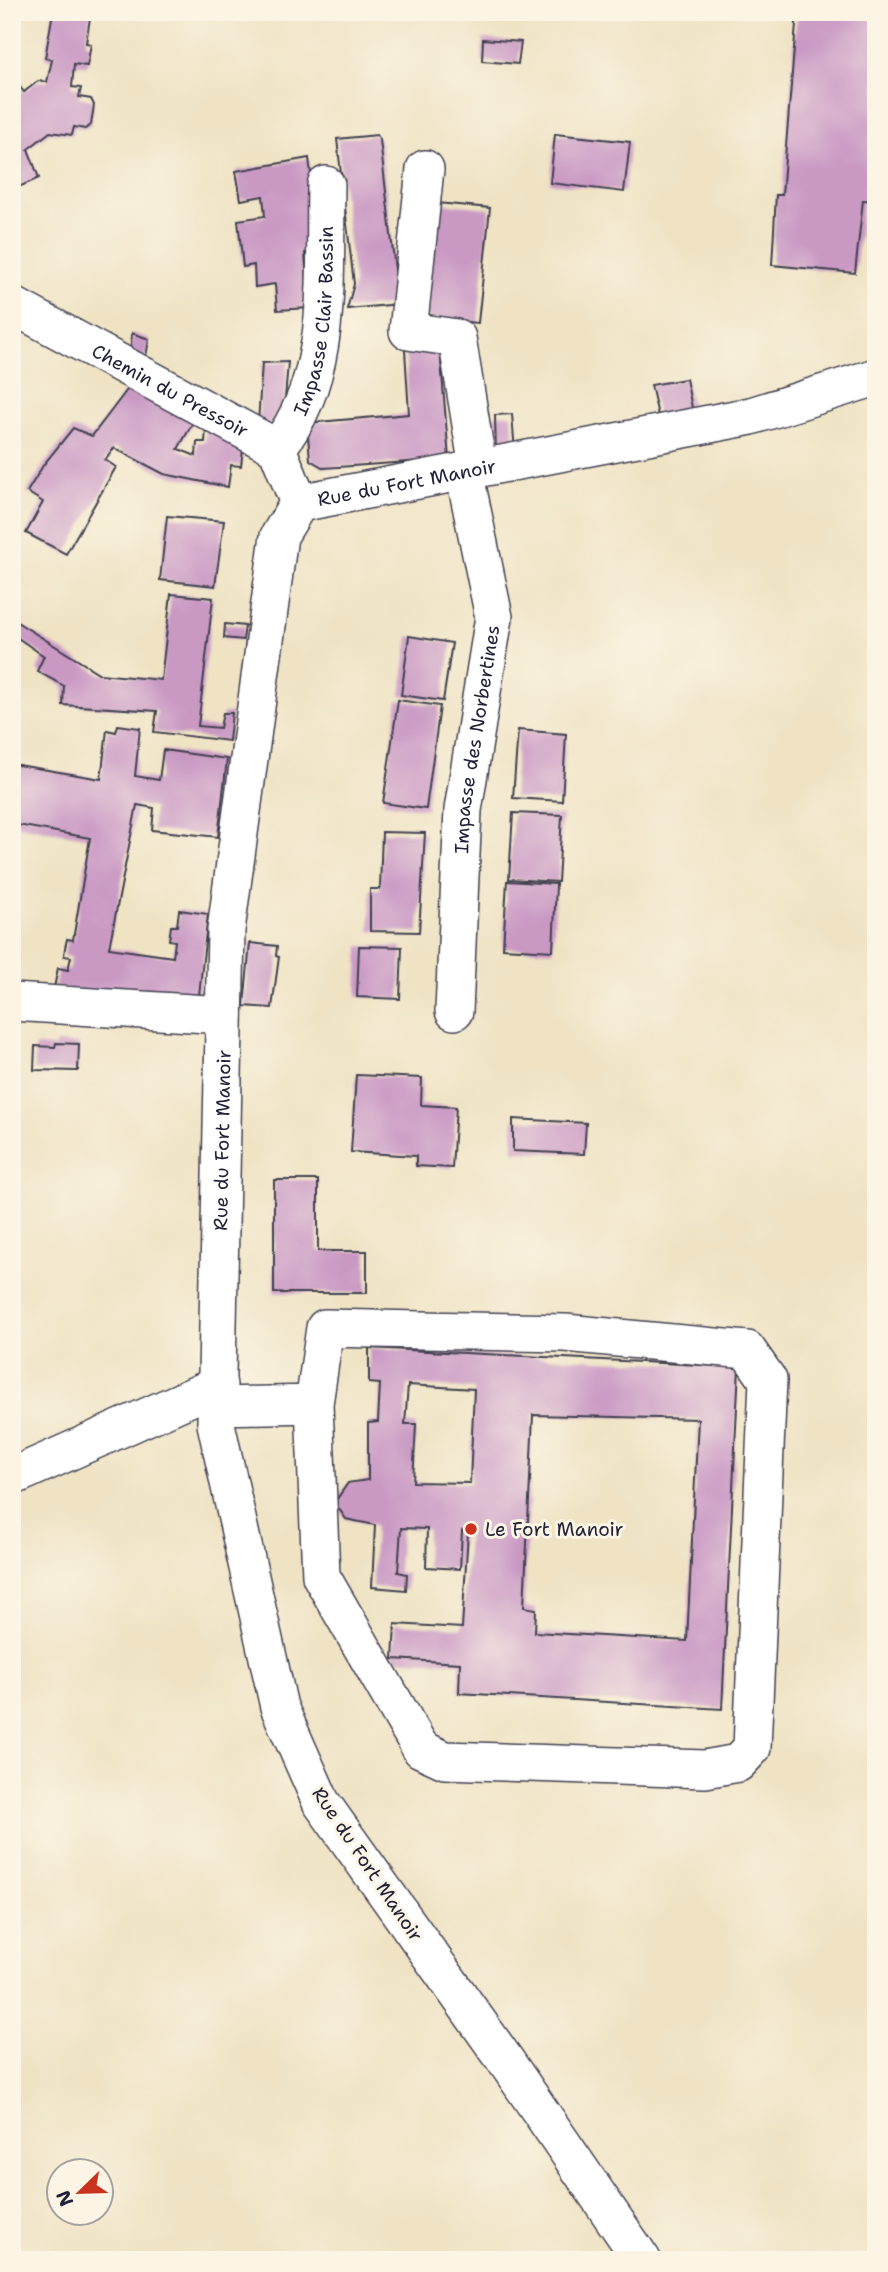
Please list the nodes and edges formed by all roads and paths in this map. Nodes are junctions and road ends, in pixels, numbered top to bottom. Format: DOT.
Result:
graph roads {
  1 [pos="425,169"];
  2 [pos="326,185"];
  3 [pos="12,305"];
  4 [pos="876,377"];
  5 [pos="277,448"];
  6 [pos="471,470"];
  7 [pos="299,503"];
  8 [pos="12,1002"];
  9 [pos="454,1011"];
  10 [pos="224,1015"];
  11 [pos="218,1395"];
  12 [pos="314,1404"];
  13 [pos="12,1478"];
  14 [pos="642,2260"];
  1 -- 6 [label="street, Impasse des Norbertines"];
  2 -- 5 [label="street, Impasse Clair Bassin"];
  3 -- 5 [label="street, Chemin du Pressoir"];
  4 -- 6 [label="street, Rue du Fort Manoir"];
  5 -- 7 [label="street"];
  6 -- 7 [label="street, Rue du Fort Manoir"];
  6 -- 9 [label="street, Impasse des Norbertines"];
  7 -- 10 [label="street, Rue du Fort Manoir"];
  8 -- 10 [label="street"];
  10 -- 11 [label="street, Rue du Fort Manoir"];
  11 -- 12 [label="street"];
  11 -- 13 [label="street"];
  11 -- 14 [label="street, Rue du Fort Manoir"];
  12 -- 12 [label="street"];
}
